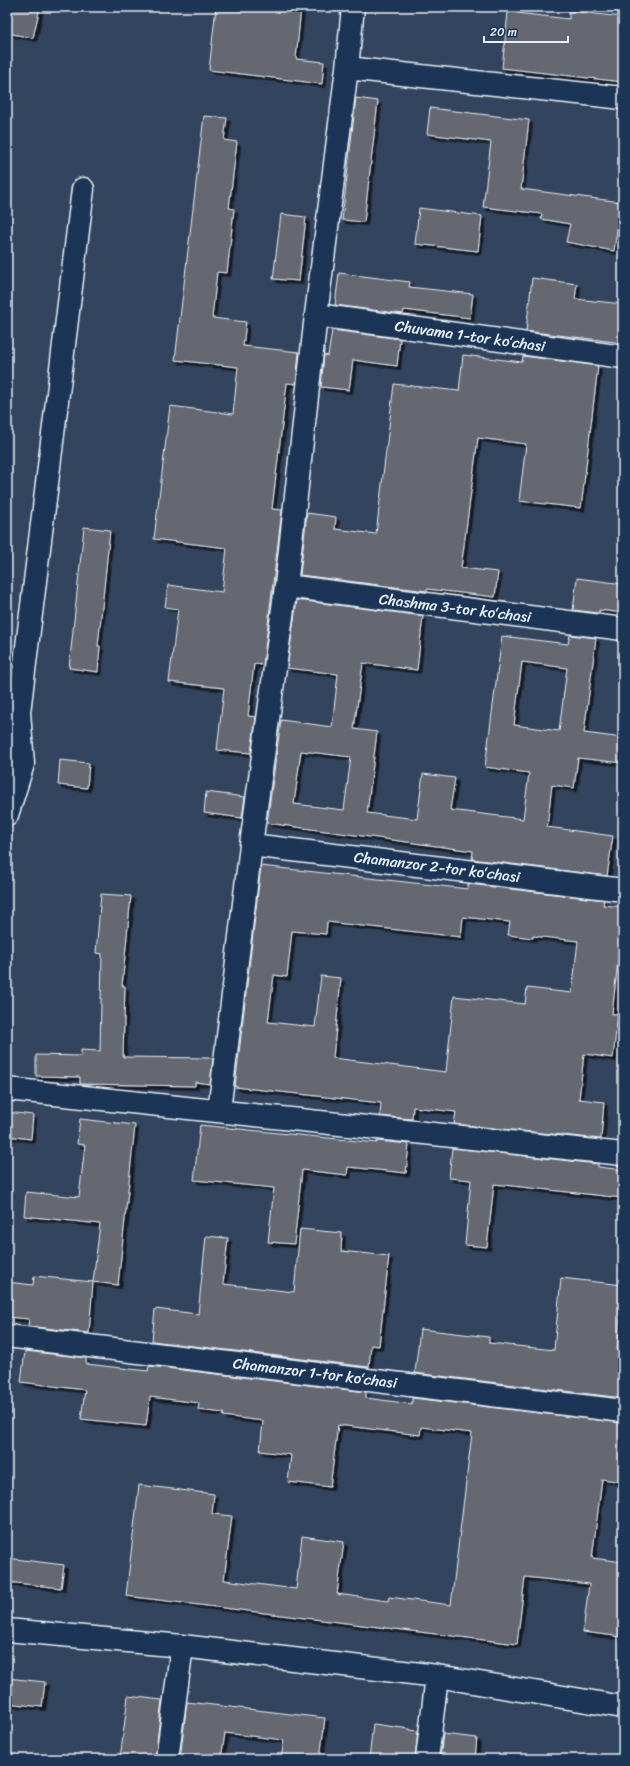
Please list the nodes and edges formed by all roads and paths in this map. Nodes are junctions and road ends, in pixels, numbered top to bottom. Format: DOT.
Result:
graph roads {
  1 [pos="353,7"];
  2 [pos="347,68"];
  3 [pos="623,98"];
  4 [pos="83,190"];
  5 [pos="316,314"];
  6 [pos="623,357"];
  7 [pos="286,586"];
  8 [pos="623,629"];
  9 [pos="13,709"];
  10 [pos="7,815"];
  11 [pos="251,845"];
  12 [pos="623,890"];
  13 [pos="7,1089"];
  14 [pos="219,1111"];
  15 [pos="623,1154"];
  16 [pos="7,1336"];
  17 [pos="623,1411"];
  18 [pos="7,1630"];
  19 [pos="182,1646"];
  20 [pos="437,1676"];
  21 [pos="623,1707"];
  22 [pos="167,1759"];
  23 [pos="427,1759"];
  1 -- 2 [label="street"];
  2 -- 3 [label="street"];
  2 -- 5 [label="street"];
  4 -- 9 [label="street"];
  5 -- 6 [label="street, Chuvama 1-tor koʻchasi"];
  5 -- 7 [label="street"];
  7 -- 8 [label="street, Chashma 3-tor koʻchasi"];
  7 -- 11 [label="street"];
  9 -- 10 [label="street"];
  11 -- 12 [label="street, Chamanzor 2-tor koʻchasi"];
  11 -- 14 [label="street"];
  13 -- 14 [label="street"];
  14 -- 15 [label="street"];
  16 -- 17 [label="street, Chamanzor 1-tor koʻchasi"];
  18 -- 19 [label="street"];
  19 -- 20 [label="street"];
  19 -- 22 [label="street"];
  20 -- 21 [label="street"];
  20 -- 23 [label="street"];
}
